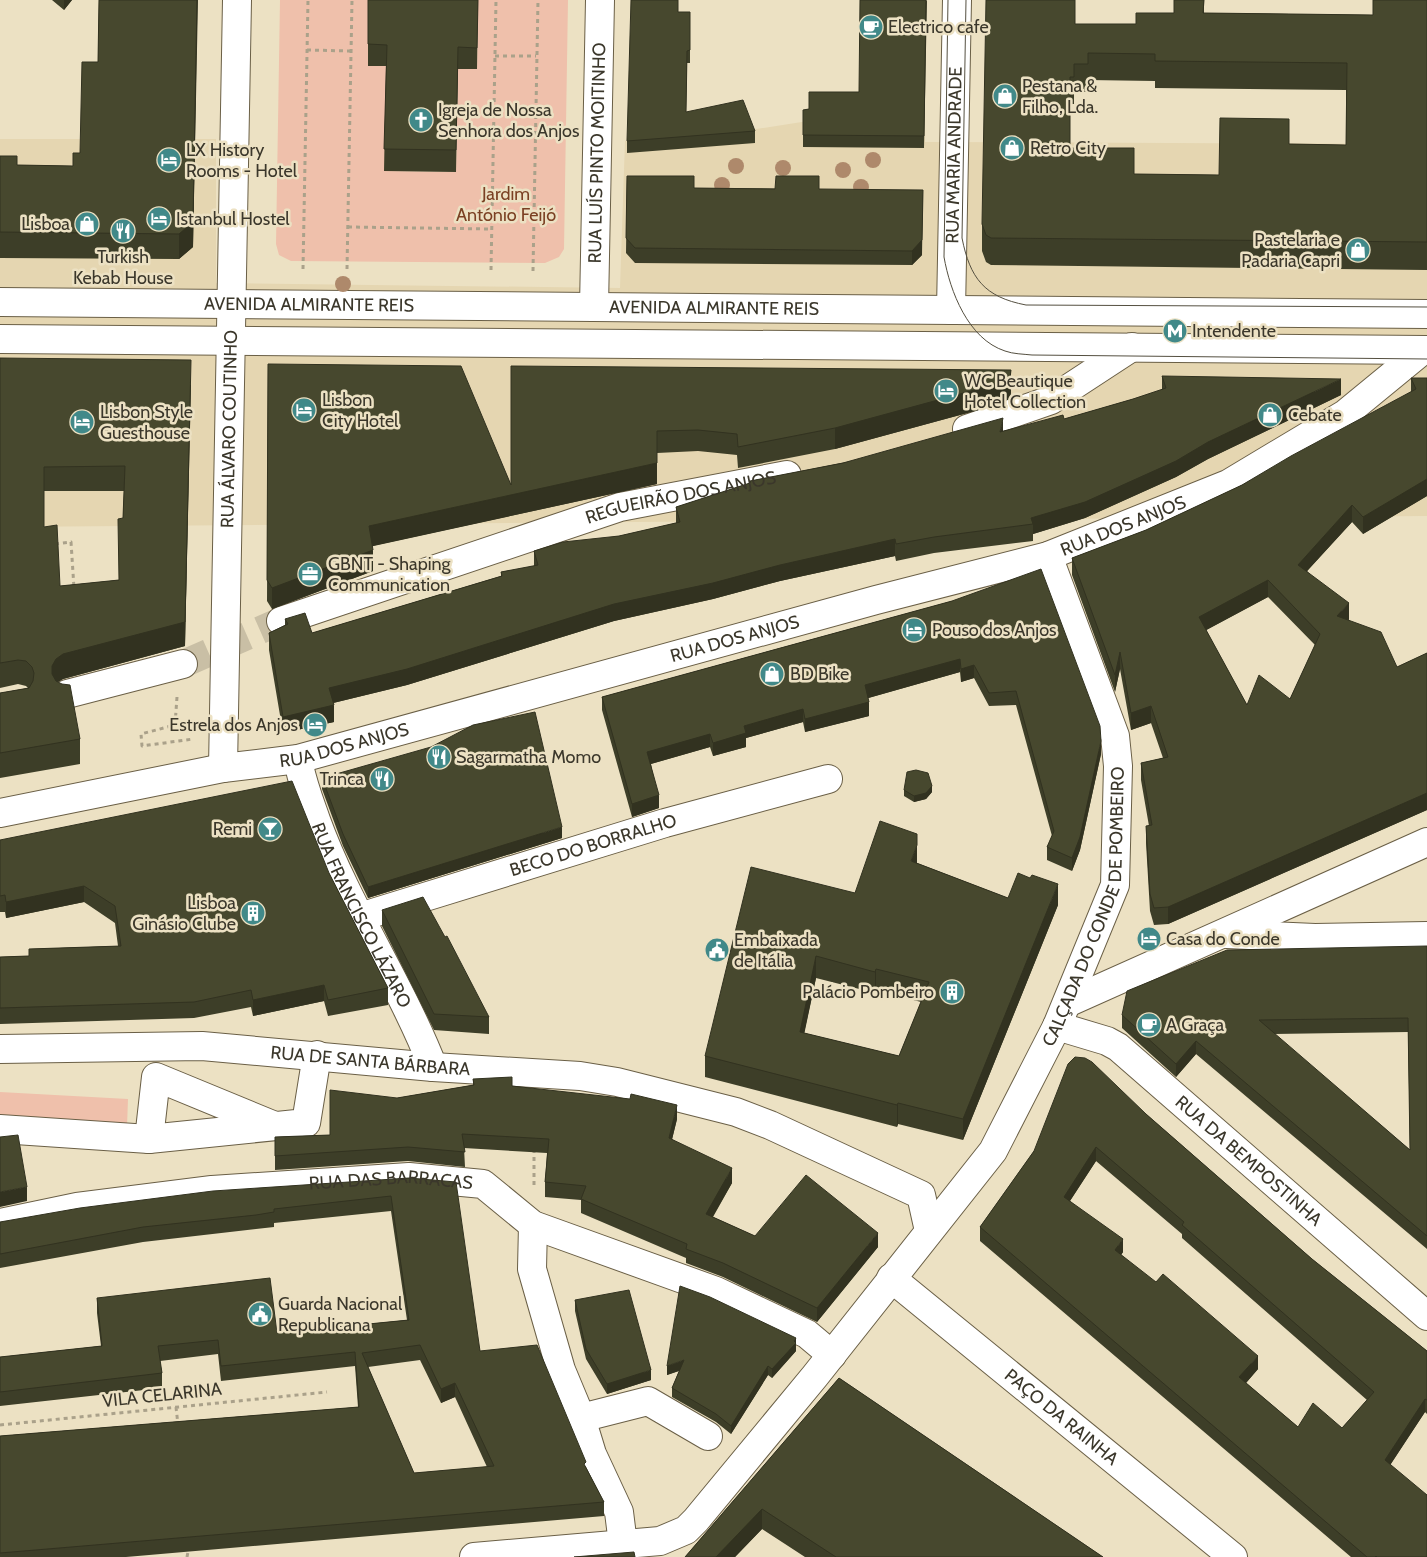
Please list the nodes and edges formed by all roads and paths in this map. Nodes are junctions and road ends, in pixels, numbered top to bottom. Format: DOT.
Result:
graph roads {
  1 [pos="237,0"];
  2 [pos="308,0"];
  3 [pos="352,0"];
  4 [pos="496,0"];
  5 [pos="538,0"];
  6 [pos="600,0"];
  7 [pos="957,0"];
  8 [pos="307,50"];
  9 [pos="351,51"];
  10 [pos="495,56"];
  11 [pos="536,56"];
  12 [pos="348,227"];
  13 [pos="492,229"];
  14 [pos="303,269"];
  15 [pos="347,269"];
  16 [pos="491,270"];
  17 [pos="533,271"];
  18 [pos="0,302"];
  19 [pos="232,304"];
  20 [pos="594,307"];
  21 [pos="951,310"];
  22 [pos="1427,314"];
  23 [pos="0,339"];
  24 [pos="231,340"];
  25 [pos="951,346"];
  26 [pos="1132,348"];
  27 [pos="1426,348"];
  28 [pos="941,436"];
  29 [pos="814,469"];
  30 [pos="54,544"];
  31 [pos="1048,556"];
  32 [pos="74,589"];
  33 [pos="280,622"];
  34 [pos="183,664"];
  35 [pos="67,694"];
  36 [pos="177,702"];
  37 [pos="175,741"];
  38 [pos="298,759"];
  39 [pos="223,768"];
  40 [pos="828,779"];
  41 [pos="0,813"];
  42 [pos="1427,842"];
  43 [pos="360,917"];
  44 [pos="1220,934"];
  45 [pos="1427,936"];
  46 [pos="1062,1014"];
  47 [pos="0,1049"];
  48 [pos="317,1055"];
  49 [pos="433,1067"];
  50 [pos="275,1126"];
  51 [pos="0,1129"];
  52 [pos="150,1139"];
  53 [pos="534,1139"];
  54 [pos="534,1187"];
  55 [pos="0,1223"];
  56 [pos="534,1225"];
  57 [pos="929,1231"];
  58 [pos="891,1278"];
  59 [pos="1427,1316"];
  60 [pos="832,1355"];
  61 [pos="327,1392"];
  62 [pos="176,1407"];
  63 [pos="581,1418"];
  64 [pos="0,1425"];
  65 [pos="178,1434"];
  66 [pos="708,1436"];
  67 [pos="623,1544"];
  68 [pos="188,1552"];
  69 [pos="187,1557"];
  70 [pos="474,1557"];
  71 [pos="1233,1557"];
  1 -- 19 [label="street, RUA ÁLVARO COUTINHO"];
  2 -- 8 [label="path"];
  3 -- 9 [label="path"];
  4 -- 10 [label="path"];
  5 -- 11 [label="path"];
  6 -- 20 [label="street, RUA LUÍS PINTO MOITINHO"];
  7 -- 21 [label="street, RUA MARIA ANDRADE"];
  8 -- 9 [label="path"];
  8 -- 14 [label="path"];
  9 -- 12 [label="path"];
  10 -- 11 [label="path"];
  10 -- 13 [label="path"];
  11 -- 17 [label="path"];
  12 -- 13 [label="path"];
  12 -- 15 [label="path"];
  13 -- 16 [label="path"];
  18 -- 19 [label="street, AVENIDA ALMIRANTE REIS"];
  19 -- 20 [label="street, AVENIDA ALMIRANTE REIS"];
  19 -- 24 [label="street, RUA ÁLVARO COUTINHO"];
  20 -- 21 [label="street, AVENIDA ALMIRANTE REIS"];
  21 -- 22 [label="street, AVENIDA ALMIRANTE REIS"];
  21 -- 25 [label="street, RUA MARIA ANDRADE"];
  23 -- 24 [label="street, AVENIDA ALMIRANTE REIS"];
  24 -- 25 [label="street, AVENIDA ALMIRANTE REIS"];
  24 -- 39 [label="street, RUA ÁLVARO COUTINHO"];
  25 -- 26 [label="street, AVENIDA ALMIRANTE REIS"];
  26 -- 27 [label="street, AVENIDA ALMIRANTE REIS"];
  26 -- 28 [label="street"];
  27 -- 31 [label="street, RUA DOS ANJOS"];
  29 -- 33 [label="street, REGUEIRÃO DOS ANJOS"];
  30 -- 32 [label="path"];
  31 -- 38 [label="street, RUA DOS ANJOS"];
  31 -- 46 [label="street, CALÇADA DO CONDE DE POMBEIRO"];
  34 -- 35 [label="street"];
  36 -- 37 [label="path"];
  38 -- 39 [label="street, RUA DOS ANJOS"];
  38 -- 43 [label="street, RUA FRANCISCO LÁZARO"];
  39 -- 41 [label="street, RUA DOS ANJOS"];
  40 -- 43 [label="street, BECO DO BORRALHO"];
  42 -- 44 [label="street"];
  43 -- 49 [label="street, RUA FRANCISCO LÁZARO"];
  44 -- 45 [label="street"];
  44 -- 46 [label="street"];
  46 -- 57 [label="street, CALÇADA DO CONDE DE POMBEIRO"];
  46 -- 59 [label="street, RUA DA BEMPOSTINHA"];
  47 -- 48 [label="street, RUA DE SANTA BÁRBARA"];
  48 -- 49 [label="street, RUA DE SANTA BÁRBARA"];
  48 -- 50 [label="street"];
  49 -- 57 [label="street, RUA DE SANTA BÁRBARA"];
  50 -- 52 [label="street"];
  50 -- 52 [label="street"];
  51 -- 52 [label="street"];
  53 -- 54 [label="path"];
  55 -- 56 [label="street, RUA DAS BARRACAS"];
  56 -- 60 [label="street, RUA DAS BARRACAS"];
  56 -- 63 [label="street"];
  57 -- 58 [label="street"];
  58 -- 60 [label="street"];
  58 -- 71 [label="street, PAÇO DA RAINHA"];
  60 -- 67 [label="street"];
  61 -- 62 [label="path, VILA CELARINA"];
  62 -- 64 [label="path, VILA CELARINA"];
  62 -- 65 [label="path"];
  63 -- 66 [label="street"];
  63 -- 67 [label="street"];
  67 -- 70 [label="street"];
  68 -- 69 [label="path"];
}
